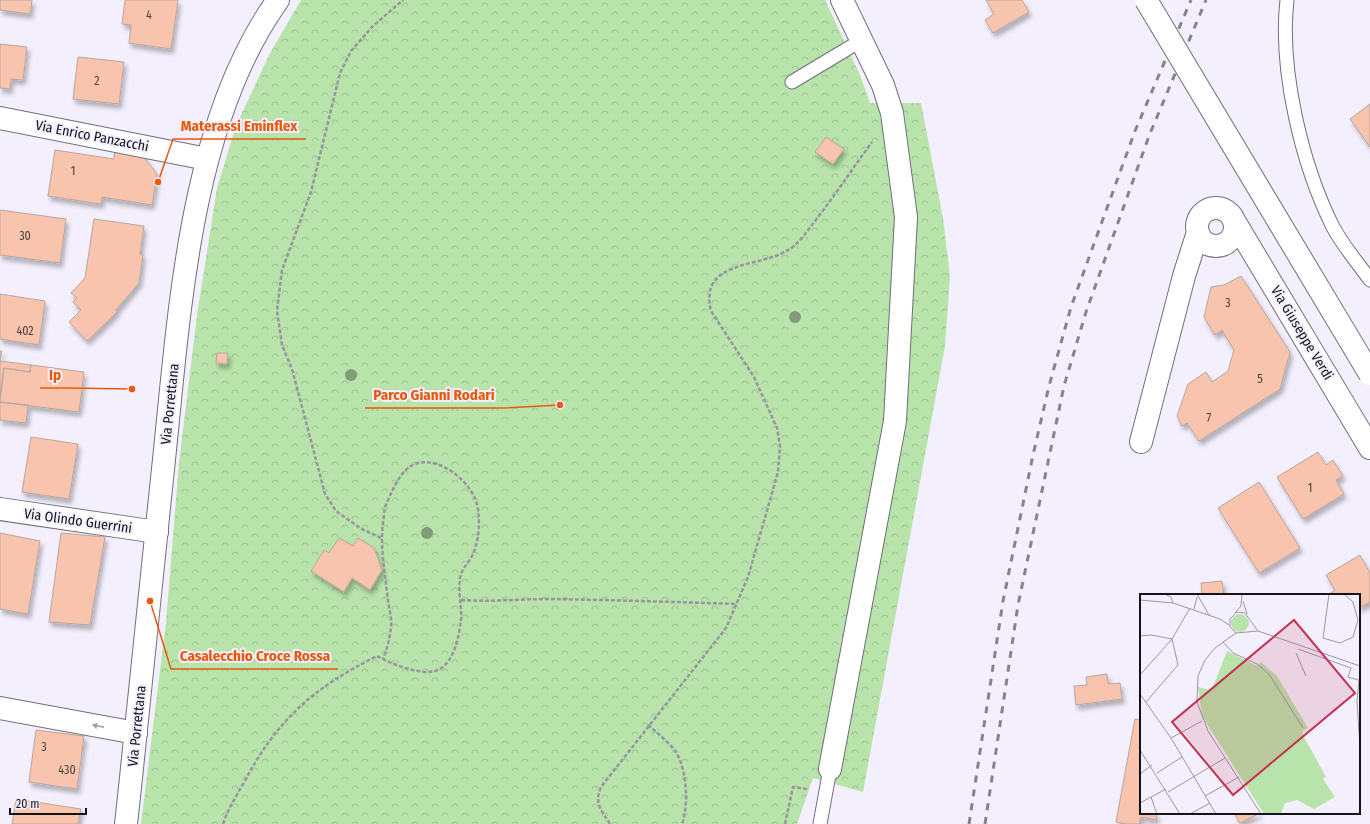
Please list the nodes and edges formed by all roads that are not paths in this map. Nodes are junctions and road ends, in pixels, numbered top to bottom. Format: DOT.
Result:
graph roads {
  1 [pos="278,0"];
  2 [pos="842,0"];
  3 [pos="1146,0"];
  4 [pos="1287,0"];
  5 [pos="862,40"];
  6 [pos="792,82"];
  7 [pos="0,118"];
  8 [pos="207,159"];
  9 [pos="1370,280"];
  10 [pos="1370,374"];
  11 [pos="1141,442"];
  12 [pos="1370,448"];
  13 [pos="0,509"];
  14 [pos="157,532"];
  15 [pos="0,708"];
  16 [pos="136,733"];
  17 [pos="830,768"];
  18 [pos="126,824"];
  19 [pos="820,824"];
  1 -- 8 [label="street, Via Porrettana"];
  2 -- 5 [label="street"];
  3 -- 10 [label="street, bridge"];
  4 -- 9 [label="lane"];
  5 -- 6 [label="lane"];
  5 -- 17 [label="street"];
  7 -- 8 [label="street, Via Enrico Panzacchi"];
  8 -- 14 [label="street, Via Porrettana"];
  11 -- 12 [label="street, Via Giuseppe Verdi"];
  13 -- 14 [label="street, Via Olindo Guerrini"];
  14 -- 16 [label="street, Via Porrettana"];
  16 -- 15 [label="street, one-way"];
  16 -- 18 [label="street, Via Porrettana"];
  17 -- 19 [label="lane"];
}
